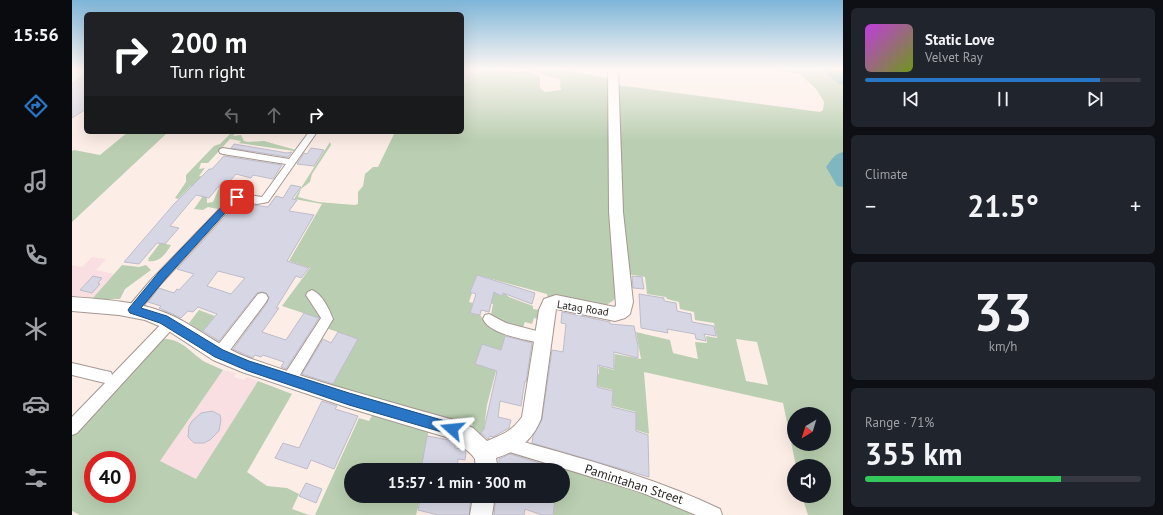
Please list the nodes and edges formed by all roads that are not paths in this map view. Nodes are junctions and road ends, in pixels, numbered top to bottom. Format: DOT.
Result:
graph roads {
  1 [pos="614,93"];
  2 [pos="311,134"];
  3 [pos="223,151"];
  4 [pos="291,162"];
  5 [pos="312,295"];
  6 [pos="262,298"];
  7 [pos="72,304"];
  8 [pos="133,310"];
  9 [pos="489,319"];
  10 [pos="170,323"];
  11 [pos="544,338"];
  12 [pos="219,354"];
  13 [pos="72,369"];
  14 [pos="106,377"];
  15 [pos="289,380"];
  16 [pos="72,428"];
  17 [pos="506,444"];
  18 [pos="486,462"];
  19 [pos="483,503"];
  20 [pos="480,515"];
  21 [pos="714,515"];
  1 -- 11 [label="street, Latag Road"];
  2 -- 4 [label="street"];
  3 -- 4 [label="street"];
  4 -- 8 [label="street"];
  5 -- 15 [label="street"];
  6 -- 12 [label="street"];
  7 -- 8 [label="street"];
  8 -- 10 [label="street"];
  9 -- 11 [label="street"];
  10 -- 12 [label="street"];
  10 -- 16 [label="street"];
  11 -- 17 [label="street, Latag Road"];
  12 -- 15 [label="street"];
  13 -- 14 [label="street"];
  15 -- 18 [label="street"];
  17 -- 18 [label="street, Latag Road"];
  17 -- 21 [label="street, Pamintahan Street"];
  19 -- 20 [label="street"];
}
